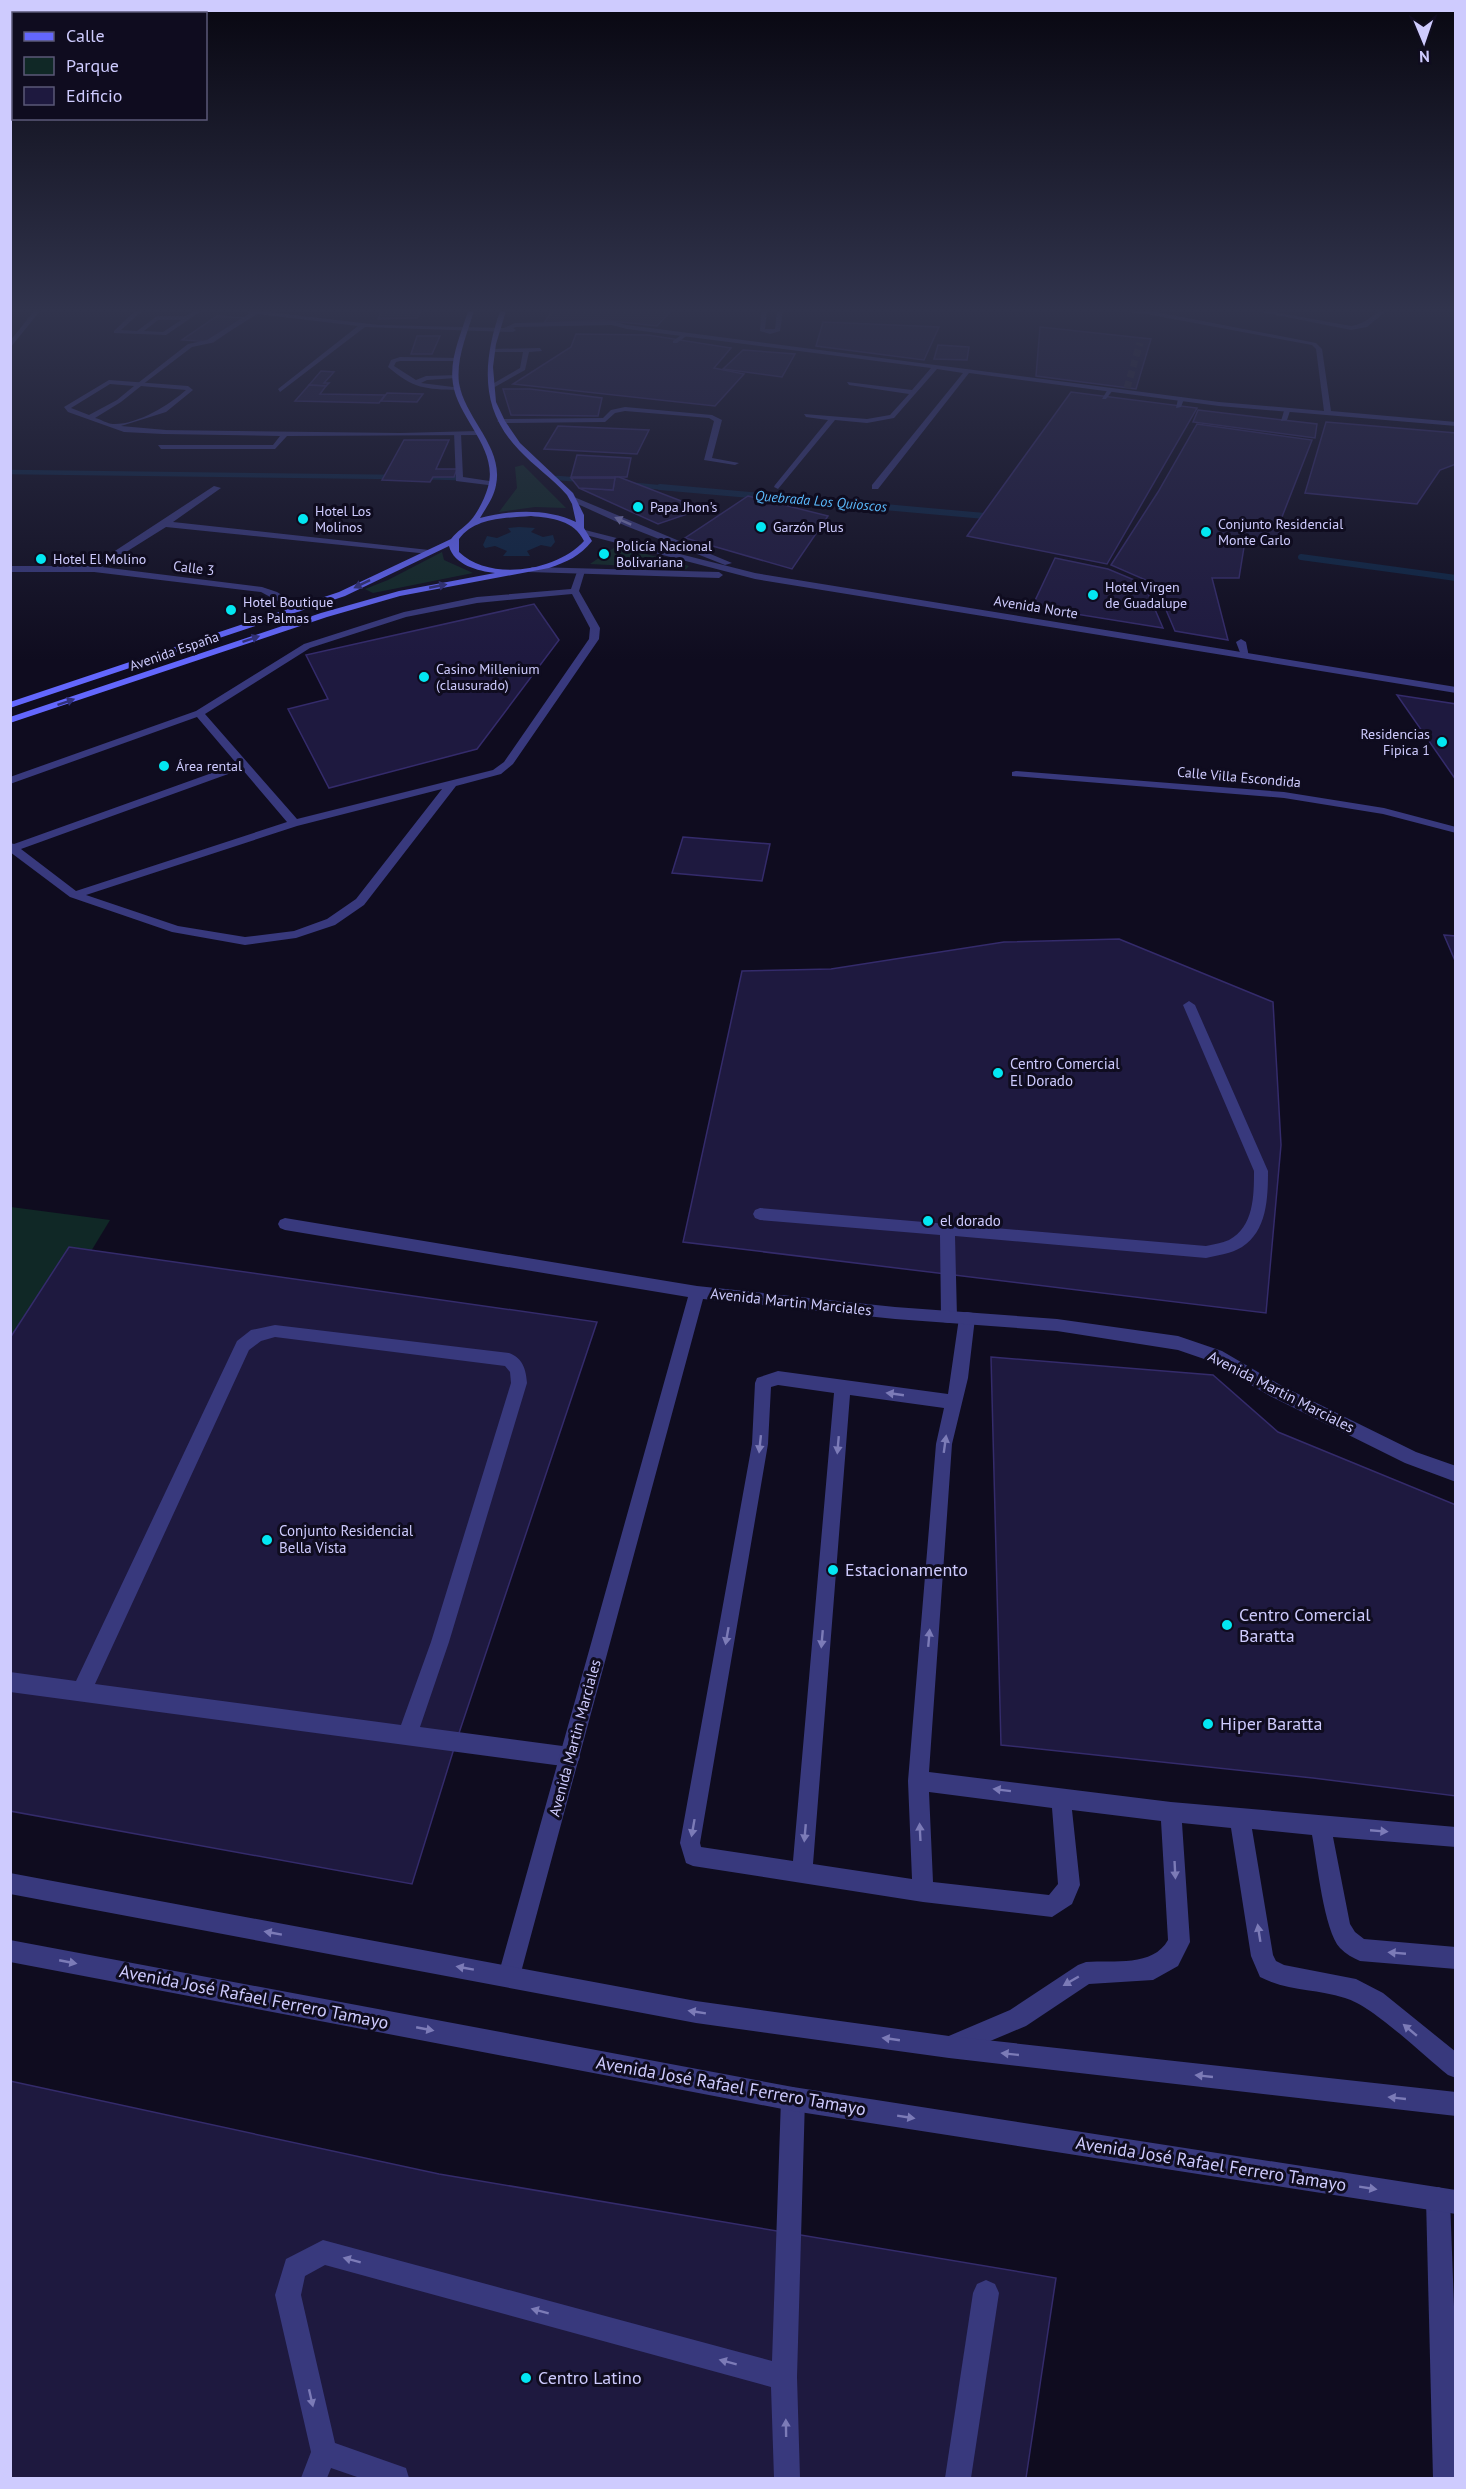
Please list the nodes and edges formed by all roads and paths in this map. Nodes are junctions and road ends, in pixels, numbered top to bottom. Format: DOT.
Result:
graph roads {
  1 [pos="117,427"];
  2 [pos="475,427"];
  3 [pos="505,427"];
  4 [pos="716,427"];
  5 [pos="826,427"];
  6 [pos="923,427"];
  7 [pos="285,434"];
  8 [pos="457,434"];
  9 [pos="479,434"];
  10 [pos="160,447"];
  11 [pos="735,463"];
  12 [pos="493,484"];
  13 [pos="778,487"];
  14 [pos="875,487"];
  15 [pos="217,488"];
  16 [pos="574,500"];
  17 [pos="165,524"];
  18 [pos="473,524"];
  19 [pos="582,529"];
  20 [pos="453,541"];
  21 [pos="429,552"];
  22 [pos="10,569"];
  23 [pos="23,569"];
  24 [pos="94,569"];
  25 [pos="527,570"];
  26 [pos="581,571"];
  27 [pos="755,576"];
  28 [pos="10,579"];
  29 [pos="575,591"];
  30 [pos="298,609"];
  31 [pos="1241,642"];
  32 [pos="1246,655"];
  33 [pos="1455,690"];
  34 [pos="10,705"];
  35 [pos="199,713"];
  36 [pos="10,720"];
  37 [pos="243,765"];
  38 [pos="1016,774"];
  39 [pos="10,781"];
  40 [pos="453,784"];
  41 [pos="294,823"];
  42 [pos="1455,830"];
  43 [pos="11,847"];
  44 [pos="74,896"];
  45 [pos="1189,1005"];
  46 [pos="760,1214"];
  47 [pos="285,1224"];
  48 [pos="947,1230"];
  49 [pos="697,1292"];
  50 [pos="958,1318"];
  51 [pos="843,1386"];
  52 [pos="953,1402"];
  53 [pos="1455,1474"];
  54 [pos="10,1682"];
  55 [pos="81,1692"];
  56 [pos="407,1736"];
  57 [pos="570,1757"];
  58 [pos="918,1780"];
  59 [pos="1060,1797"];
  60 [pos="1171,1812"];
  61 [pos="1240,1817"];
  62 [pos="1321,1826"];
  63 [pos="1455,1837"];
  64 [pos="802,1873"];
  65 [pos="10,1884"];
  66 [pos="923,1891"];
  67 [pos="10,1951"];
  68 [pos="1455,1958"];
  69 [pos="510,1976"];
  70 [pos="948,2047"];
  71 [pos="1455,2067"];
  72 [pos="793,2099"];
  73 [pos="1455,2104"];
  74 [pos="1447,2200"];
  75 [pos="986,2293"];
  76 [pos="784,2377"];
  77 [pos="324,2452"];
  78 [pos="314,2478"];
  79 [pos="396,2478"];
  80 [pos="787,2478"];
  81 [pos="958,2478"];
  82 [pos="1446,2478"];
  1 -- 7 [label="street"];
  2 -- 9 [label="main road"];
  3 -- 16 [label="main road"];
  4 -- 11 [label="street"];
  5 -- 13 [label="street"];
  6 -- 14 [label="street"];
  7 -- 8 [label="street"];
  7 -- 10 [label="street"];
  8 -- 9 [label="street"];
  8 -- 12 [label="street"];
  9 -- 12 [label="main road"];
  12 -- 18 [label="main road"];
  15 -- 17 [label="street"];
  16 -- 19 [label="main road"];
  27 -- 16 [label="street, one-way"];
  17 -- 21 [label="street"];
  17 -- 24 [label="street"];
  18 -- 19 [label="main road"];
  18 -- 20 [label="main road, Avenida España"];
  19 -- 25 [label="main road"];
  19 -- 27 [label="street, Avenida Norte"];
  20 -- 21 [label="main road, Avenida España"];
  20 -- 25 [label="main road"];
  21 -- 30 [label="main road, Avenida España, one-way"];
  22 -- 23 [label="street, Calle 3"];
  23 -- 24 [label="street, Calle 3"];
  23 -- 28 [label="street"];
  24 -- 30 [label="street, Calle 3"];
  25 -- 26 [label="street, Avenida Norte"];
  36 -- 25 [label="main road, Avenida España, one-way"];
  26 -- 27 [label="street, Avenida Norte"];
  26 -- 29 [label="street"];
  27 -- 32 [label="street, Avenida Norte"];
  29 -- 35 [label="street"];
  29 -- 40 [label="street"];
  30 -- 34 [label="main road, Avenida España"];
  31 -- 32 [label="street"];
  32 -- 33 [label="street, Avenida Norte"];
  35 -- 37 [label="street"];
  35 -- 39 [label="street"];
  37 -- 41 [label="street"];
  37 -- 43 [label="street"];
  38 -- 42 [label="street, Calle Villa Escondida"];
  40 -- 41 [label="street"];
  40 -- 44 [label="street"];
  41 -- 44 [label="street"];
  43 -- 44 [label="street"];
  45 -- 48 [label="street"];
  46 -- 48 [label="street"];
  47 -- 49 [label="street"];
  48 -- 50 [label="street"];
  49 -- 50 [label="street, Avenida Martin Marciales"];
  49 -- 57 [label="street, Avenida Martin Marciales"];
  50 -- 52 [label="street"];
  50 -- 53 [label="street, Avenida Martin Marciales"];
  52 -- 51 [label="street, one-way"];
  51 -- 64 [label="street, one-way"];
  51 -- 64 [label="street, one-way"];
  58 -- 52 [label="street, one-way"];
  54 -- 55 [label="street"];
  55 -- 56 [label="street"];
  55 -- 56 [label="street"];
  56 -- 57 [label="street"];
  57 -- 69 [label="street, Avenida Martin Marciales"];
  59 -- 58 [label="street, one-way"];
  66 -- 58 [label="street, one-way"];
  59 -- 60 [label="street"];
  59 -- 66 [label="street"];
  60 -- 61 [label="street"];
  60 -- 70 [label="street, one-way"];
  61 -- 62 [label="street"];
  71 -- 61 [label="street, one-way"];
  62 -- 63 [label="street, one-way"];
  68 -- 62 [label="street, one-way"];
  64 -- 66 [label="street"];
  69 -- 65 [label="street, one-way"];
  67 -- 72 [label="street, Avenida José Rafael Ferrero Tamayo, one-way"];
  70 -- 69 [label="street, one-way"];
  73 -- 70 [label="street, one-way"];
  72 -- 74 [label="street, Avenida José Rafael Ferrero Tamayo, one-way"];
  72 -- 76 [label="street"];
  74 -- 82 [label="street"];
  75 -- 81 [label="street"];
  76 -- 77 [label="street, one-way"];
  80 -- 76 [label="street, one-way"];
  77 -- 78 [label="street"];
  77 -- 79 [label="street"];
}
